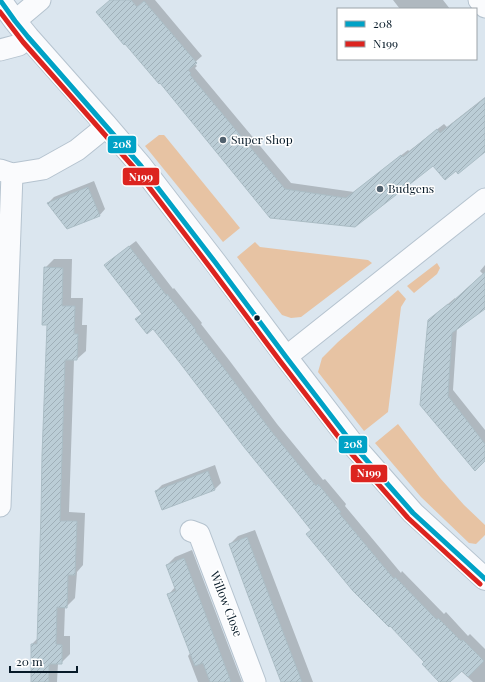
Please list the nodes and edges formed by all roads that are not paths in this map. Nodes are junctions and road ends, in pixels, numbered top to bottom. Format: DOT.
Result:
graph roads {
  1 [pos="0,0"];
  2 [pos="40,0"];
  3 [pos="479,0"];
  4 [pos="485,7"];
  5 [pos="22,29"];
  6 [pos="0,50"];
  7 [pos="106,125"];
  8 [pos="6,172"];
  9 [pos="485,199"];
  10 [pos="286,357"];
  11 [pos="0,506"];
  12 [pos="190,531"];
  13 [pos="485,579"];
  14 [pos="255,682"];
  1 -- 5 [label="street"];
  2 -- 5 [label="street"];
  3 -- 4 [label="street"];
  5 -- 6 [label="street"];
  5 -- 7 [label="street"];
  7 -- 8 [label="street"];
  7 -- 10 [label="street"];
  8 -- 11 [label="street"];
  9 -- 10 [label="street"];
  10 -- 13 [label="street"];
  12 -- 14 [label="street, Willow Close"];
}
